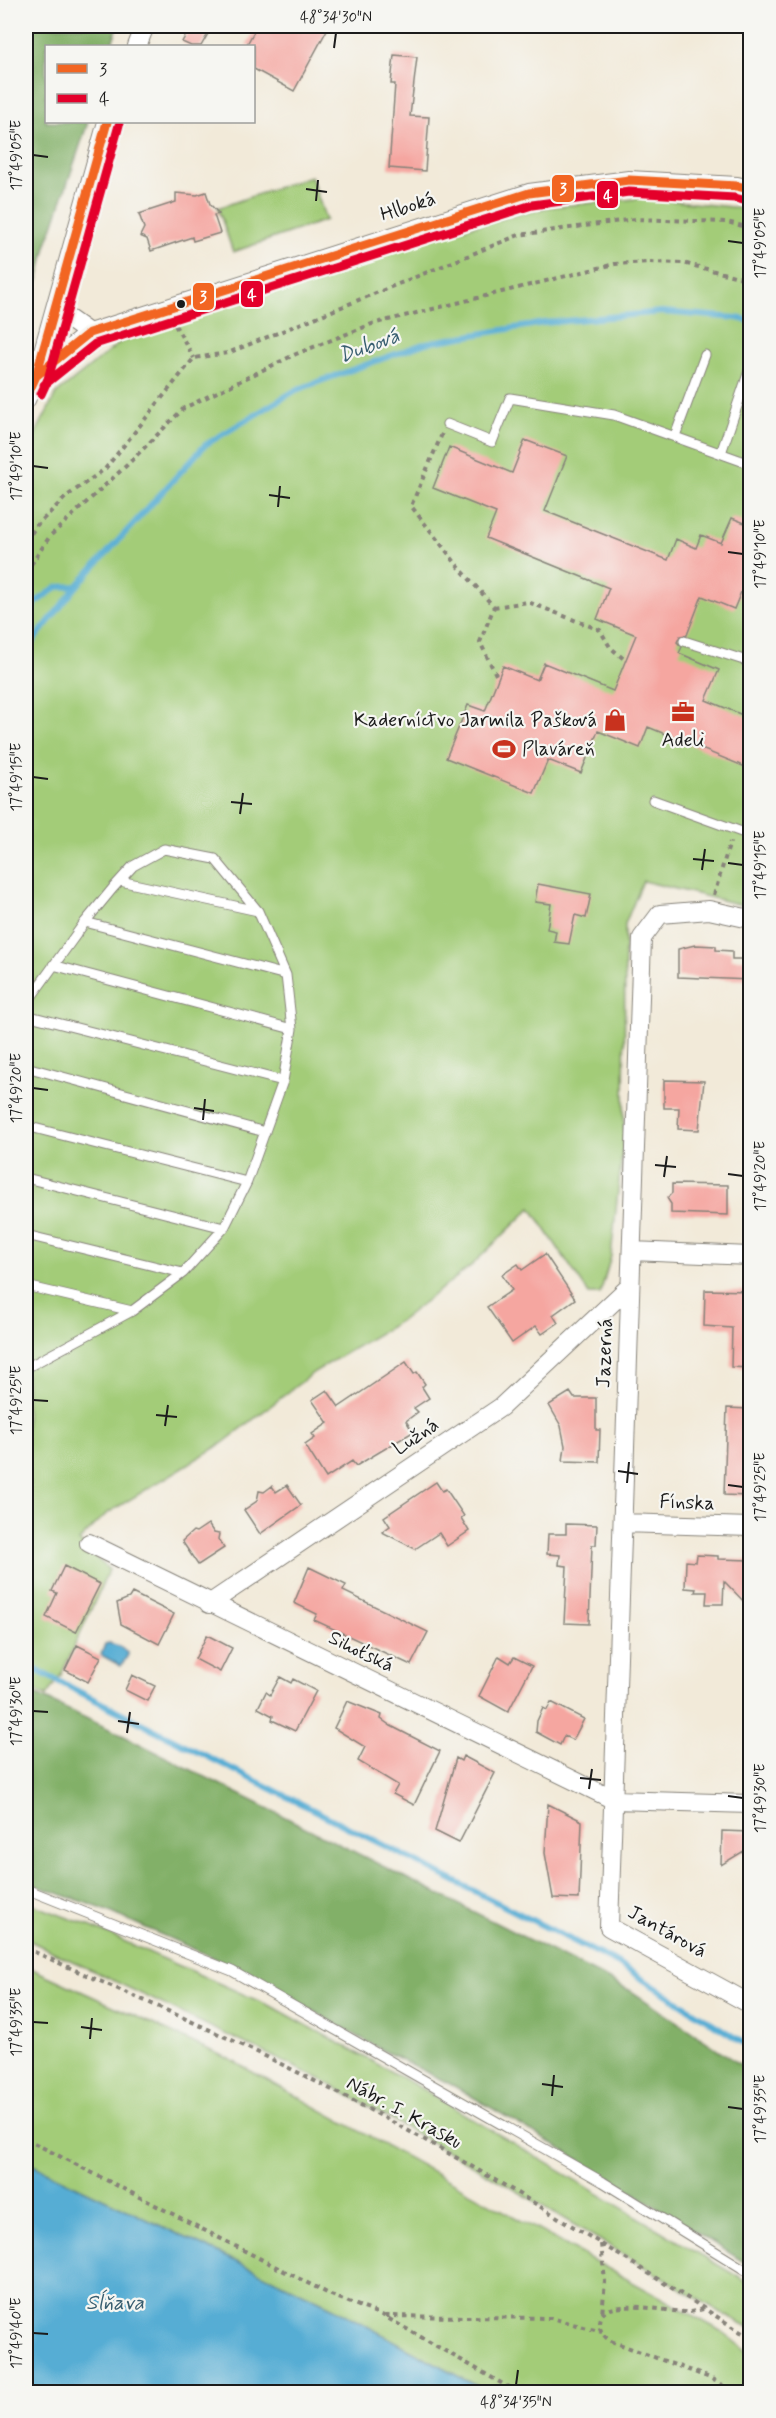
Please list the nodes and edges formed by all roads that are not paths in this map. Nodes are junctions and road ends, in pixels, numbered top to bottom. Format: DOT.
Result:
graph roads {
  1 [pos="145,26"];
  2 [pos="136,45"];
  3 [pos="107,123"];
  4 [pos="750,189"];
  5 [pos="55,309"];
  6 [pos="89,333"];
  7 [pos="705,355"];
  8 [pos="750,368"];
  9 [pos="36,376"];
  10 [pos="26,400"];
  11 [pos="447,424"];
  12 [pos="675,436"];
  13 [pos="721,453"];
  14 [pos="750,464"];
  15 [pos="684,641"];
  16 [pos="750,662"];
  17 [pos="653,800"];
  18 [pos="750,836"];
  19 [pos="120,881"];
  20 [pos="258,911"];
  21 [pos="750,919"];
  22 [pos="85,922"];
  23 [pos="53,965"];
  24 [pos="286,975"];
  25 [pos="26,1004"];
  26 [pos="26,1015"];
  27 [pos="292,1029"];
  28 [pos="26,1067"];
  29 [pos="283,1081"];
  30 [pos="26,1126"];
  31 [pos="265,1132"];
  32 [pos="26,1178"];
  33 [pos="247,1182"];
  34 [pos="224,1228"];
  35 [pos="26,1235"];
  36 [pos="632,1251"];
  37 [pos="750,1256"];
  38 [pos="183,1273"];
  39 [pos="26,1286"];
  40 [pos="630,1286"];
  41 [pos="132,1311"];
  42 [pos="26,1368"];
  43 [pos="622,1523"];
  44 [pos="750,1527"];
  45 [pos="89,1543"];
  46 [pos="209,1604"];
  47 [pos="614,1800"];
  48 [pos="750,1804"];
  49 [pos="26,1889"];
  50 [pos="750,2004"];
  51 [pos="750,2273"];
  1 -- 2 [label="street"];
  3 -- 5 [label="street"];
  4 -- 6 [label="street, Hlboká"];
  5 -- 6 [label="street"];
  5 -- 9 [label="street"];
  6 -- 9 [label="street, Hlboká"];
  7 -- 12 [label="lane"];
  8 -- 13 [label="lane"];
  9 -- 10 [label="street"];
  11 -- 12 [label="lane"];
  12 -- 13 [label="lane"];
  13 -- 14 [label="lane"];
  15 -- 16 [label="lane"];
  17 -- 18 [label="lane"];
  19 -- 20 [label="lane"];
  19 -- 20 [label="lane"];
  19 -- 22 [label="lane"];
  20 -- 24 [label="lane"];
  21 -- 36 [label="street, Jazerná"];
  22 -- 23 [label="lane"];
  22 -- 24 [label="lane"];
  23 -- 25 [label="lane"];
  23 -- 27 [label="lane"];
  24 -- 27 [label="lane"];
  26 -- 29 [label="lane"];
  27 -- 29 [label="lane"];
  28 -- 31 [label="lane"];
  29 -- 31 [label="lane"];
  30 -- 33 [label="lane"];
  31 -- 33 [label="lane"];
  32 -- 34 [label="lane"];
  33 -- 34 [label="lane"];
  34 -- 38 [label="lane"];
  35 -- 38 [label="lane"];
  36 -- 37 [label="street"];
  36 -- 40 [label="street, Jazerná"];
  38 -- 41 [label="lane"];
  39 -- 41 [label="lane"];
  40 -- 43 [label="street, Jazerná"];
  40 -- 46 [label="street, Lužná"];
  41 -- 42 [label="lane"];
  43 -- 44 [label="street, Fínska"];
  43 -- 47 [label="street, Jazerná"];
  45 -- 46 [label="street, Sihoťská"];
  46 -- 47 [label="street, Sihoťská"];
  47 -- 48 [label="street"];
  47 -- 50 [label="street, Jantárová"];
  49 -- 51 [label="lane"];
}
